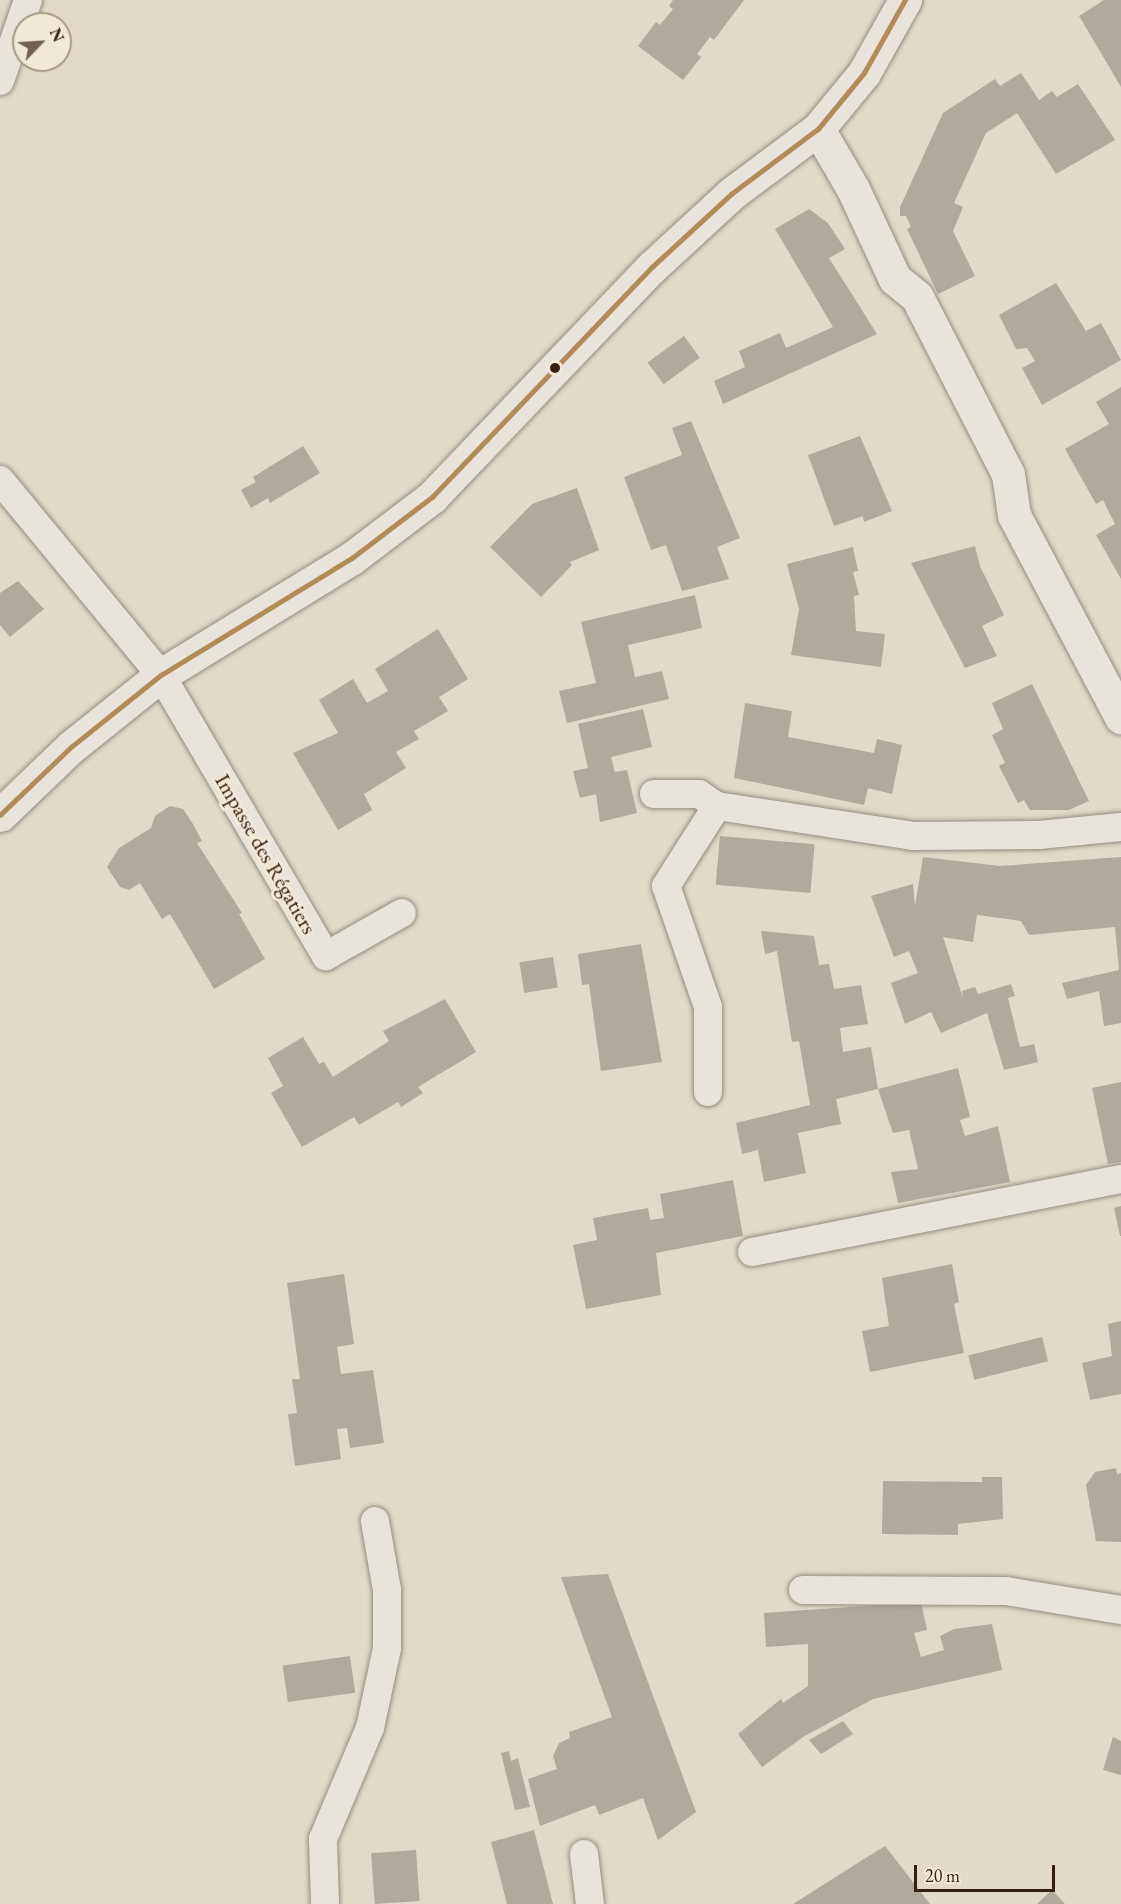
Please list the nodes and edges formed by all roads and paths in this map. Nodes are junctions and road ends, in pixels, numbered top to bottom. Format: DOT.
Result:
graph roads {
  1 [pos="27,0"];
  2 [pos="905,0"];
  3 [pos="0,81"];
  4 [pos="818,129"];
  5 [pos="0,480"];
  6 [pos="161,675"];
  7 [pos="1121,717"];
  8 [pos="654,794"];
  9 [pos="717,806"];
  10 [pos="0,815"];
  11 [pos="1121,827"];
  12 [pos="402,913"];
  13 [pos="708,1092"];
  14 [pos="1121,1179"];
  15 [pos="752,1252"];
  16 [pos="375,1521"];
  17 [pos="803,1590"];
  18 [pos="1121,1610"];
  19 [pos="584,1854"];
  20 [pos="325,1904"];
  21 [pos="590,1904"];
  1 -- 3 [label="lane"];
  2 -- 4 [label="street"];
  4 -- 6 [label="street"];
  4 -- 7 [label="street"];
  5 -- 6 [label="lane"];
  6 -- 10 [label="street"];
  6 -- 12 [label="lane, Impasse des Régatiers"];
  8 -- 9 [label="lane"];
  9 -- 11 [label="lane"];
  9 -- 13 [label="lane"];
  14 -- 15 [label="lane"];
  16 -- 20 [label="lane"];
  17 -- 18 [label="lane"];
  19 -- 21 [label="lane"];
}
